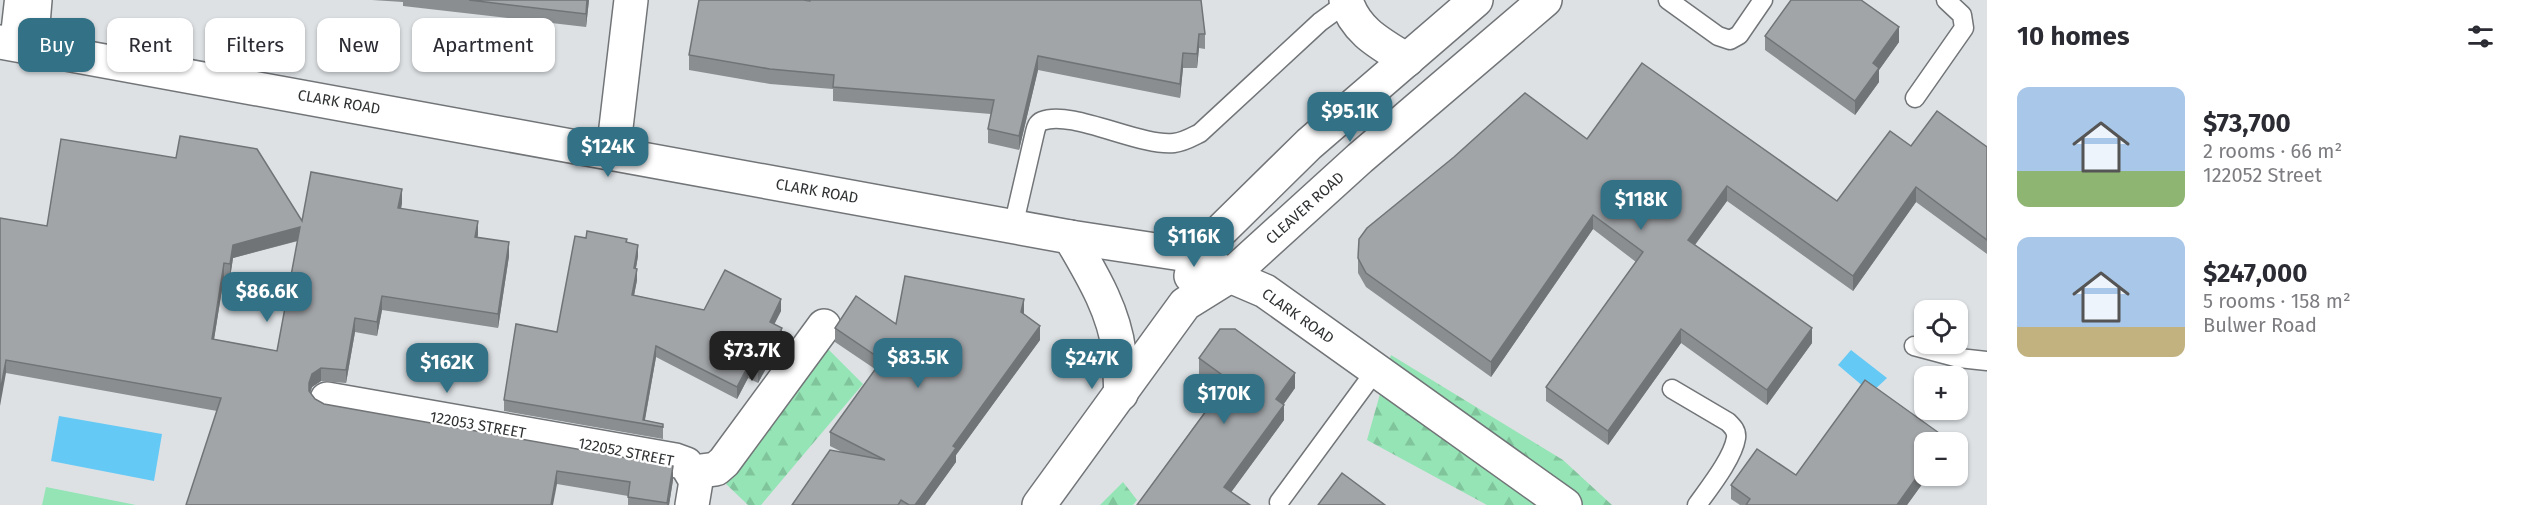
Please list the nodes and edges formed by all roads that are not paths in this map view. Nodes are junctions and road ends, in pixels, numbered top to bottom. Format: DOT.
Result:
graph roads {
  1 [pos="14,0"];
  2 [pos="35,0"];
  3 [pos="631,0"];
  4 [pos="1476,0"];
  5 [pos="1545,0"];
  6 [pos="1668,0"];
  7 [pos="1763,0"];
  8 [pos="1946,0"];
  9 [pos="1346,1"];
  10 [pos="13,45"];
  11 [pos="1407,60"];
  12 [pos="1915,98"];
  13 [pos="613,153"];
  14 [pos="1013,227"];
  15 [pos="1070,237"];
  16 [pos="1195,256"];
  17 [pos="1230,276"];
  18 [pos="1185,304"];
  19 [pos="824,326"];
  20 [pos="1947,354"];
  21 [pos="1987,361"];
  22 [pos="1376,370"];
  23 [pos="1672,389"];
  24 [pos="1121,394"];
  25 [pos="327,399"];
  26 [pos="558,440"];
  27 [pos="693,472"];
  28 [pos="1279,502"];
  29 [pos="692,505"];
  30 [pos="1039,505"];
  31 [pos="1565,505"];
  32 [pos="1697,505"];
  1 -- 10 [label="lane"];
  2 -- 10 [label="street"];
  3 -- 13 [label="street"];
  4 -- 11 [label="street"];
  5 -- 17 [label="street, CLEAVER ROAD"];
  6 -- 7 [label="lane"];
  8 -- 12 [label="lane"];
  9 -- 11 [label="street"];
  9 -- 14 [label="lane"];
  10 -- 13 [label="street, CLARK ROAD"];
  11 -- 16 [label="street"];
  13 -- 14 [label="street, CLARK ROAD"];
  14 -- 15 [label="street, CLARK ROAD"];
  15 -- 16 [label="street, CLARK ROAD"];
  15 -- 24 [label="street"];
  16 -- 17 [label="street, CLARK ROAD"];
  16 -- 18 [label="street"];
  17 -- 18 [label="street, CLEAVER ROAD"];
  17 -- 22 [label="street, CLARK ROAD"];
  18 -- 24 [label="street"];
  19 -- 27 [label="street"];
  20 -- 21 [label="lane"];
  22 -- 28 [label="lane"];
  22 -- 31 [label="street, CLARK ROAD"];
  23 -- 32 [label="lane"];
  24 -- 30 [label="street"];
  25 -- 26 [label="street, 122053 STREET"];
  26 -- 27 [label="street, 122052 STREET"];
  27 -- 29 [label="street, 122052 STREET"];
}
